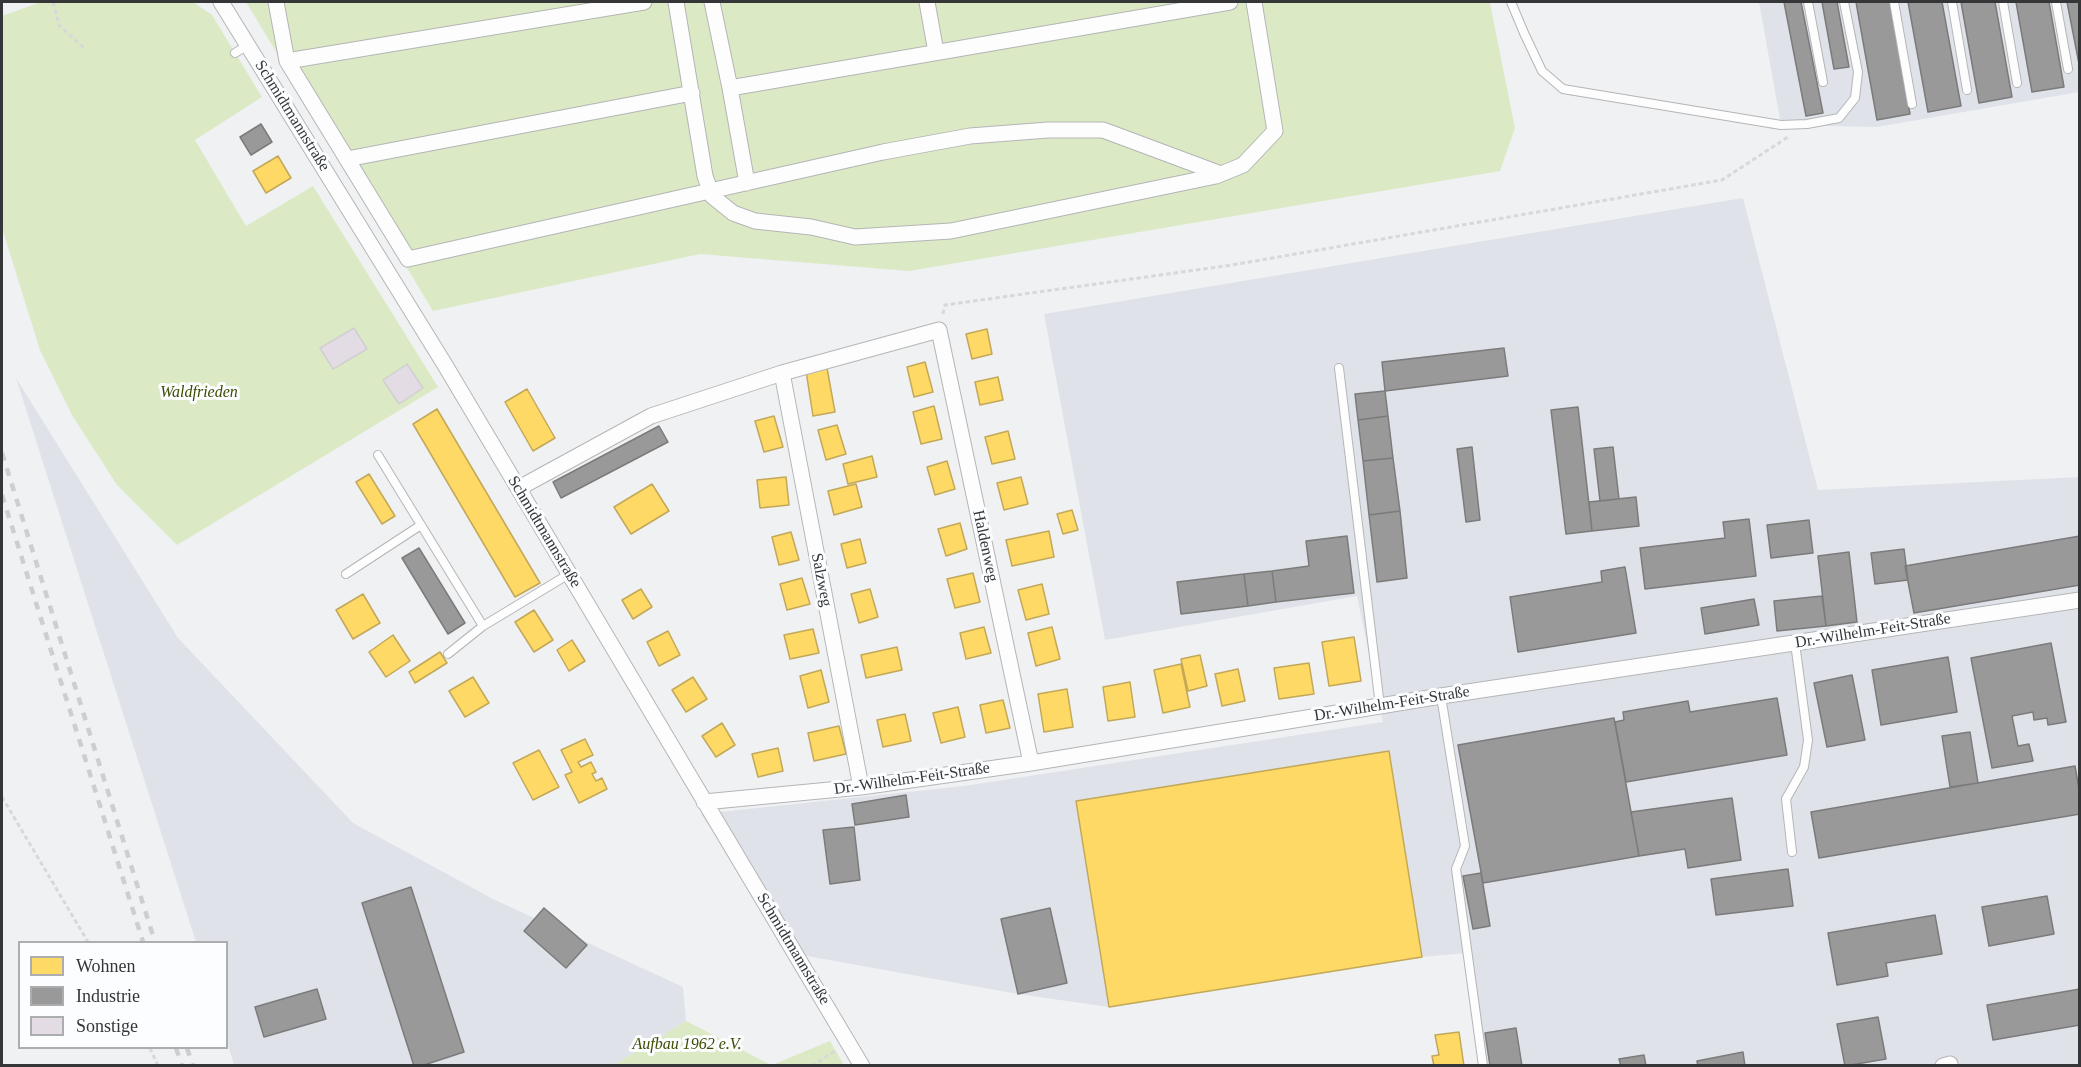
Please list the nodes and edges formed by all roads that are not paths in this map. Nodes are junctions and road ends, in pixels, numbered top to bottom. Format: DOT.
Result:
graph roads {
  1 [pos="221,2"];
  2 [pos="276,2"];
  3 [pos="644,2"];
  4 [pos="676,2"];
  5 [pos="712,2"];
  6 [pos="927,2"];
  7 [pos="1230,2"];
  8 [pos="1254,2"];
  9 [pos="1511,2"];
  10 [pos="1808,2"];
  11 [pos="1844,2"];
  12 [pos="1894,2"];
  13 [pos="1952,2"];
  14 [pos="2003,2"];
  15 [pos="2056,2"];
  16 [pos="936,52"];
  17 [pos="287,61"];
  18 [pos="2068,69"];
  19 [pos="1823,82"];
  20 [pos="2017,83"];
  21 [pos="730,88"];
  22 [pos="1967,90"];
  23 [pos="692,93"];
  24 [pos="1912,104"];
  25 [pos="347,159"];
  26 [pos="1221,174"];
  27 [pos="747,183"];
  28 [pos="710,191"];
  29 [pos="1339,368"];
  30 [pos="782,373"];
  31 [pos="378,455"];
  32 [pos="519,488"];
  33 [pos="421,525"];
  34 [pos="346,574"];
  35 [pos="569,574"];
  36 [pos="2079,600"];
  37 [pos="483,626"];
  38 [pos="1795,643"];
  39 [pos="448,654"];
  40 [pos="1441,696"];
  41 [pos="1380,706"];
  42 [pos="1031,763"];
  43 [pos="861,787"];
  44 [pos="704,802"];
  45 [pos="1792,852"];
  46 [pos="862,1065"];
  47 [pos="1483,1065"];
  1 -- 32 [label="street, Schmidtmannstraße"];
  2 -- 17 [label="street"];
  3 -- 17 [label="street"];
  4 -- 23 [label="street"];
  5 -- 21 [label="street"];
  6 -- 16 [label="street"];
  7 -- 16 [label="street"];
  8 -- 26 [label="street"];
  9 -- 11 [label="lane"];
  10 -- 19 [label="lane"];
  12 -- 24 [label="lane"];
  13 -- 22 [label="lane"];
  14 -- 20 [label="lane"];
  15 -- 18 [label="lane"];
  16 -- 21 [label="street"];
  17 -- 25 [label="street"];
  21 -- 27 [label="street"];
  23 -- 25 [label="street"];
  23 -- 28 [label="street"];
  25 -- 28 [label="street"];
  26 -- 27 [label="street"];
  26 -- 28 [label="street"];
  27 -- 28 [label="street"];
  29 -- 41 [label="lane"];
  30 -- 32 [label="street"];
  30 -- 42 [label="street, Haldenweg"];
  30 -- 43 [label="street, Salzweg"];
  31 -- 33 [label="lane"];
  32 -- 35 [label="street, Schmidtmannstraße"];
  33 -- 34 [label="lane"];
  33 -- 37 [label="lane"];
  35 -- 37 [label="lane"];
  35 -- 44 [label="street, Schmidtmannstraße"];
  36 -- 38 [label="street, Dr.-Wilhelm-Feit-Straße"];
  37 -- 39 [label="lane"];
  38 -- 40 [label="street, Dr.-Wilhelm-Feit-Straße"];
  38 -- 45 [label="lane"];
  40 -- 41 [label="street, Dr.-Wilhelm-Feit-Straße"];
  40 -- 47 [label="lane"];
  41 -- 42 [label="street, Dr.-Wilhelm-Feit-Straße"];
  42 -- 43 [label="street, Dr.-Wilhelm-Feit-Straße"];
  43 -- 44 [label="street, Dr.-Wilhelm-Feit-Straße"];
  44 -- 46 [label="street, Schmidtmannstraße"];
}
